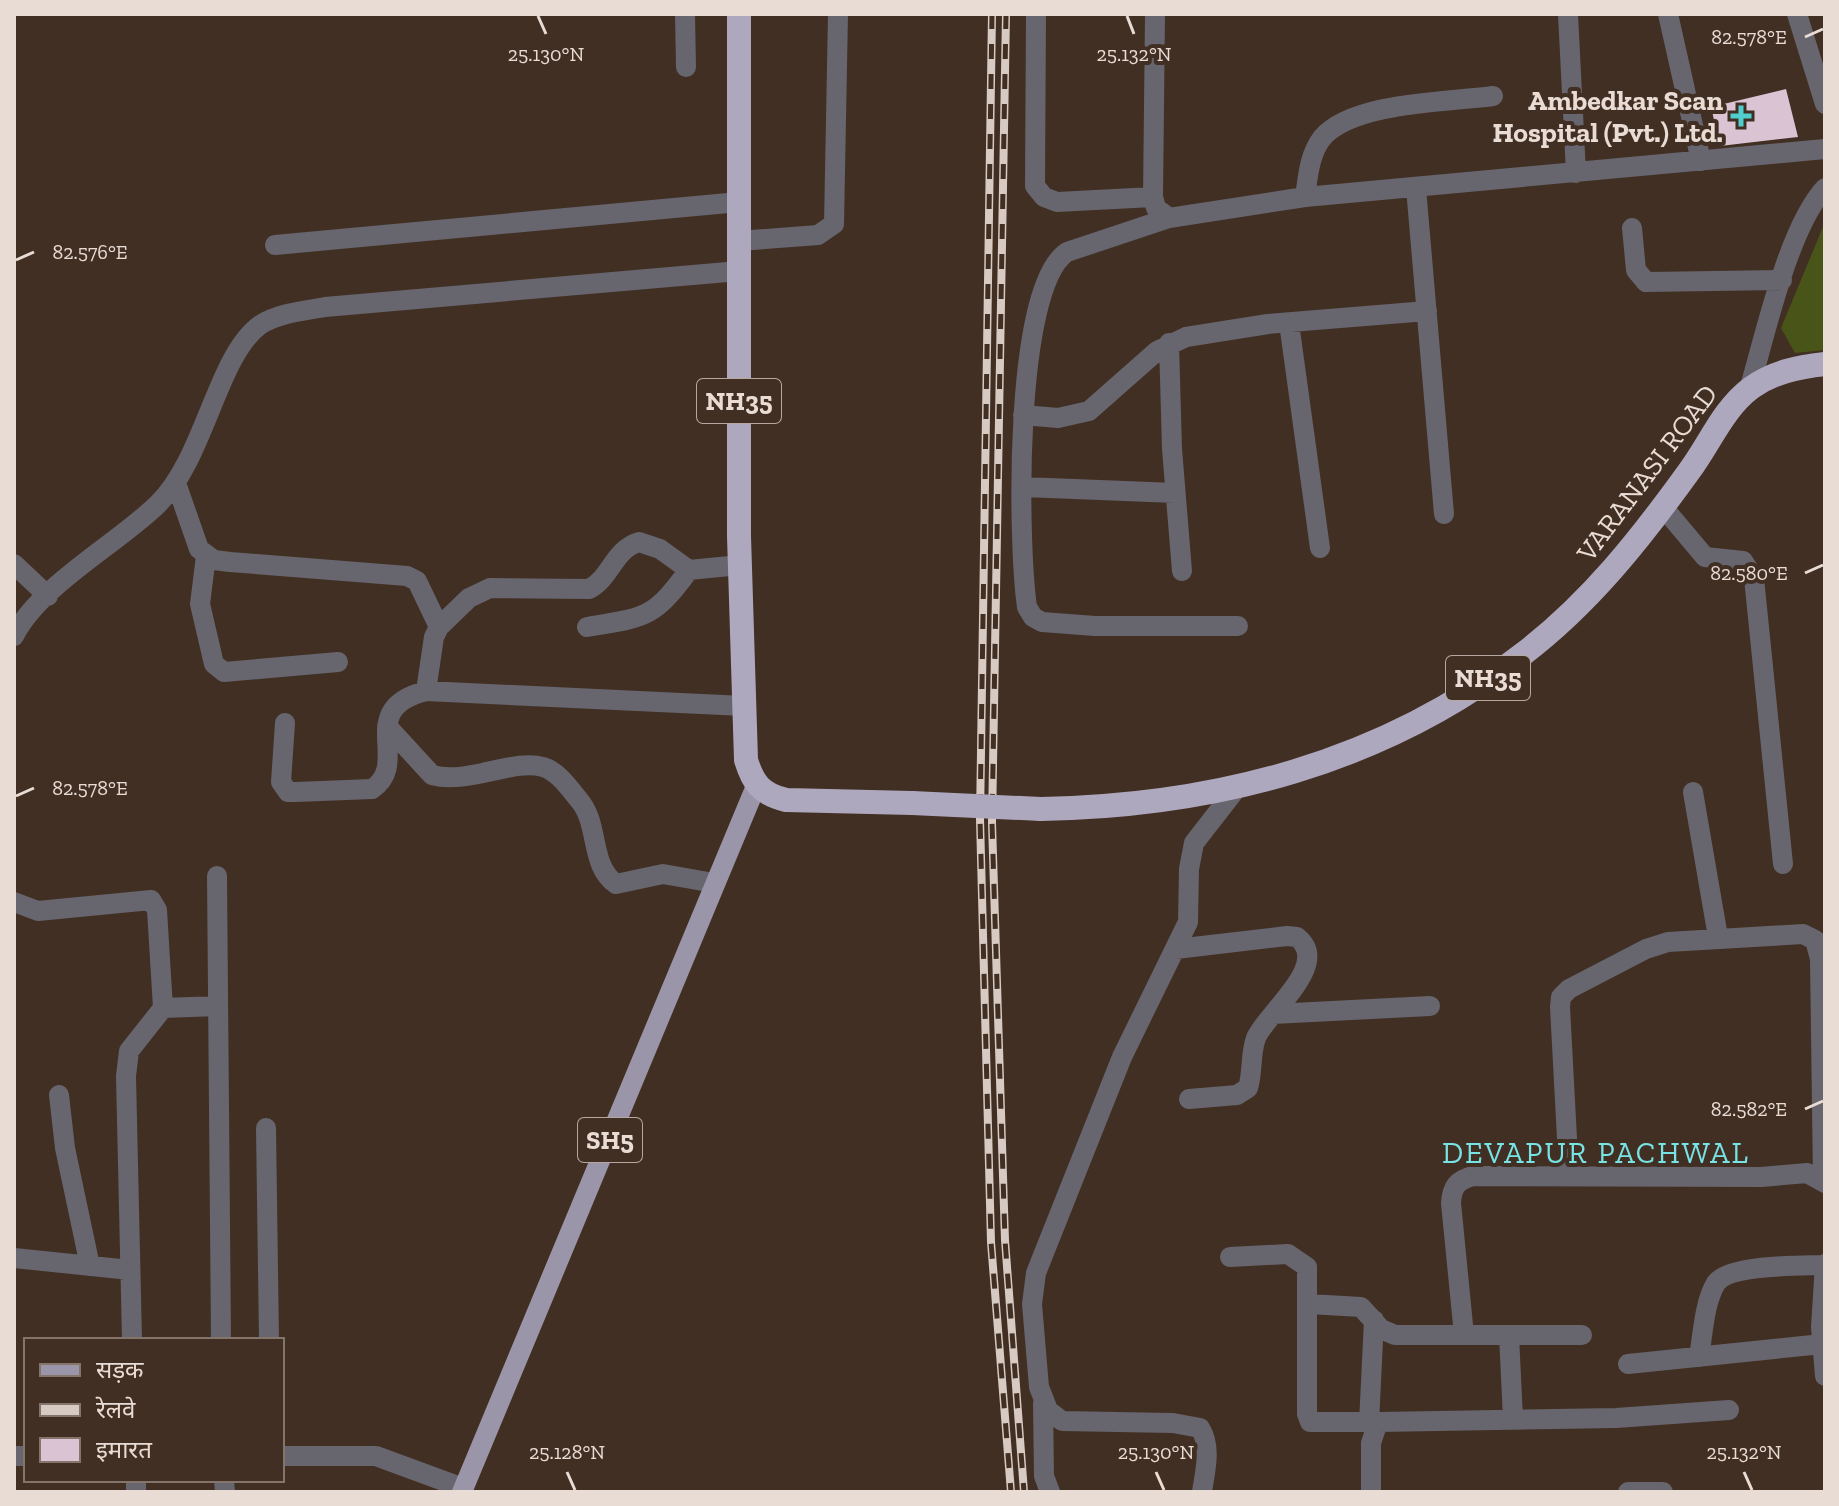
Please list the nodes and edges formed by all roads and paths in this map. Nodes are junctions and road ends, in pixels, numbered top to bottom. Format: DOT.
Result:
graph roads {
  1 [pos="685,14"];
  2 [pos="739,14"];
  3 [pos="838,14"];
  4 [pos="1036,14"];
  5 [pos="1155,14"];
  6 [pos="1568,14"];
  7 [pos="1574,14"];
  8 [pos="1668,14"];
  9 [pos="1797,14"];
  10 [pos="686,67"];
  11 [pos="1493,96"];
  12 [pos="1825,104"];
  13 [pos="1825,149"];
  14 [pos="1701,161"];
  15 [pos="1576,173"];
  16 [pos="1416,188"];
  17 [pos="1825,188"];
  18 [pos="1153,197"];
  19 [pos="1305,197"];
  20 [pos="739,202"];
  21 [pos="1169,218"];
  22 [pos="1632,228"];
  23 [pos="739,241"];
  24 [pos="275,245"];
  25 [pos="739,271"];
  26 [pos="1782,280"];
  27 [pos="1427,311"];
  28 [pos="1289,323"];
  29 [pos="1169,343"];
  30 [pos="1825,364"];
  31 [pos="1749,390"];
  32 [pos="1023,415"];
  33 [pos="176,483"];
  34 [pos="1024,487"];
  35 [pos="1175,493"];
  36 [pos="1663,507"];
  37 [pos="1444,514"];
  38 [pos="1320,548"];
  39 [pos="206,556"];
  40 [pos="14,564"];
  41 [pos="740,565"];
  42 [pos="689,570"];
  43 [pos="1182,571"];
  44 [pos="42,601"];
  45 [pos="14,603"];
  46 [pos="1238,626"];
  47 [pos="439,627"];
  48 [pos="587,627"];
  49 [pos="14,636"];
  50 [pos="338,662"];
  51 [pos="426,691"];
  52 [pos="744,706"];
  53 [pos="285,723"];
  54 [pos="387,726"];
  55 [pos="756,786"];
  56 [pos="1236,789"];
  57 [pos="1693,792"];
  58 [pos="1783,864"];
  59 [pos="217,876"];
  60 [pos="714,883"];
  61 [pos="14,902"];
  62 [pos="1718,937"];
  63 [pos="1821,945"];
  64 [pos="1176,949"];
  65 [pos="218,1006"];
  66 [pos="1430,1006"];
  67 [pos="163,1008"];
  68 [pos="1273,1014"];
  69 [pos="59,1095"];
  70 [pos="1189,1099"];
  71 [pos="266,1128"];
  72 [pos="1569,1176"];
  73 [pos="1824,1182"];
  74 [pos="1230,1257"];
  75 [pos="14,1258"];
  76 [pos="1825,1264"];
  77 [pos="90,1266"];
  78 [pos="130,1270"];
  79 [pos="1309,1304"];
  80 [pos="1374,1320"];
  81 [pos="1464,1335"];
  82 [pos="1509,1335"];
  83 [pos="1582,1335"];
  84 [pos="132,1338"];
  85 [pos="221,1338"];
  86 [pos="269,1338"];
  87 [pos="1822,1344"];
  88 [pos="1699,1357"];
  89 [pos="1628,1364"];
  90 [pos="1825,1376"];
  91 [pos="1043,1403"];
  92 [pos="1729,1410"];
  93 [pos="1513,1419"];
  94 [pos="1374,1422"];
  95 [pos="284,1456"];
  96 [pos="462,1490"];
  97 [pos="1050,1492"];
  98 [pos="1202,1492"];
  99 [pos="1371,1492"];
  100 [pos="1628,1492"];
  101 [pos="1663,1492"];
  1 -- 10 [label="street"];
  2 -- 20 [label="highway, NH35"];
  3 -- 23 [label="street"];
  4 -- 18 [label="street"];
  5 -- 18 [label="street"];
  6 -- 7 [label="street"];
  6 -- 15 [label="street"];
  8 -- 14 [label="street"];
  9 -- 12 [label="street"];
  11 -- 19 [label="street"];
  13 -- 14 [label="street"];
  14 -- 15 [label="street"];
  15 -- 16 [label="street"];
  16 -- 19 [label="street"];
  16 -- 27 [label="street"];
  17 -- 26 [label="street"];
  18 -- 21 [label="street"];
  19 -- 21 [label="street"];
  20 -- 23 [label="highway, NH35"];
  20 -- 24 [label="street"];
  21 -- 32 [label="street"];
  22 -- 26 [label="street"];
  23 -- 25 [label="highway, NH35"];
  25 -- 33 [label="street"];
  25 -- 41 [label="highway, NH35"];
  26 -- 31 [label="street"];
  27 -- 28 [label="street"];
  27 -- 37 [label="street"];
  28 -- 29 [label="street"];
  28 -- 38 [label="street"];
  29 -- 32 [label="street"];
  29 -- 35 [label="street"];
  30 -- 31 [label="highway, VARANASI ROAD / NH35"];
  31 -- 36 [label="highway, VARANASI ROAD / NH35"];
  32 -- 34 [label="street"];
  33 -- 39 [label="street"];
  33 -- 44 [label="street"];
  34 -- 35 [label="street"];
  34 -- 46 [label="street"];
  35 -- 43 [label="street"];
  36 -- 56 [label="highway, VARANASI ROAD / NH35"];
  36 -- 58 [label="street"];
  39 -- 47 [label="street"];
  39 -- 50 [label="street"];
  40 -- 44 [label="street"];
  41 -- 42 [label="street"];
  41 -- 52 [label="highway, NH35"];
  42 -- 47 [label="street"];
  42 -- 48 [label="street"];
  44 -- 45 [label="street"];
  44 -- 49 [label="street"];
  47 -- 51 [label="street"];
  51 -- 52 [label="street"];
  51 -- 54 [label="street"];
  52 -- 55 [label="highway, NH35"];
  53 -- 54 [label="street"];
  54 -- 60 [label="street"];
  55 -- 56 [label="highway, VARANASI ROAD / NH35, bridge"];
  55 -- 60 [label="main road, SH5"];
  56 -- 64 [label="street"];
  57 -- 62 [label="street"];
  59 -- 65 [label="street"];
  60 -- 96 [label="main road, SH5"];
  61 -- 67 [label="street"];
  62 -- 63 [label="street"];
  62 -- 72 [label="street"];
  63 -- 73 [label="street"];
  64 -- 68 [label="street"];
  64 -- 91 [label="street"];
  65 -- 67 [label="street"];
  65 -- 85 [label="street"];
  66 -- 68 [label="street"];
  67 -- 78 [label="street"];
  68 -- 70 [label="street"];
  69 -- 77 [label="street"];
  71 -- 86 [label="street"];
  72 -- 73 [label="street"];
  72 -- 81 [label="street"];
  74 -- 79 [label="street"];
  75 -- 77 [label="street"];
  76 -- 87 [label="street"];
  76 -- 88 [label="street"];
  77 -- 78 [label="street"];
  78 -- 84 [label="street"];
  79 -- 80 [label="street"];
  79 -- 94 [label="street"];
  80 -- 81 [label="street"];
  80 -- 94 [label="street"];
  81 -- 82 [label="street"];
  82 -- 83 [label="street"];
  82 -- 93 [label="street"];
  87 -- 88 [label="street"];
  87 -- 90 [label="street"];
  88 -- 89 [label="street"];
  91 -- 97 [label="street"];
  91 -- 98 [label="street"];
  92 -- 93 [label="street"];
  93 -- 94 [label="street"];
  94 -- 99 [label="street"];
  95 -- 96 [label="street"];
  100 -- 101 [label="street"];
}
